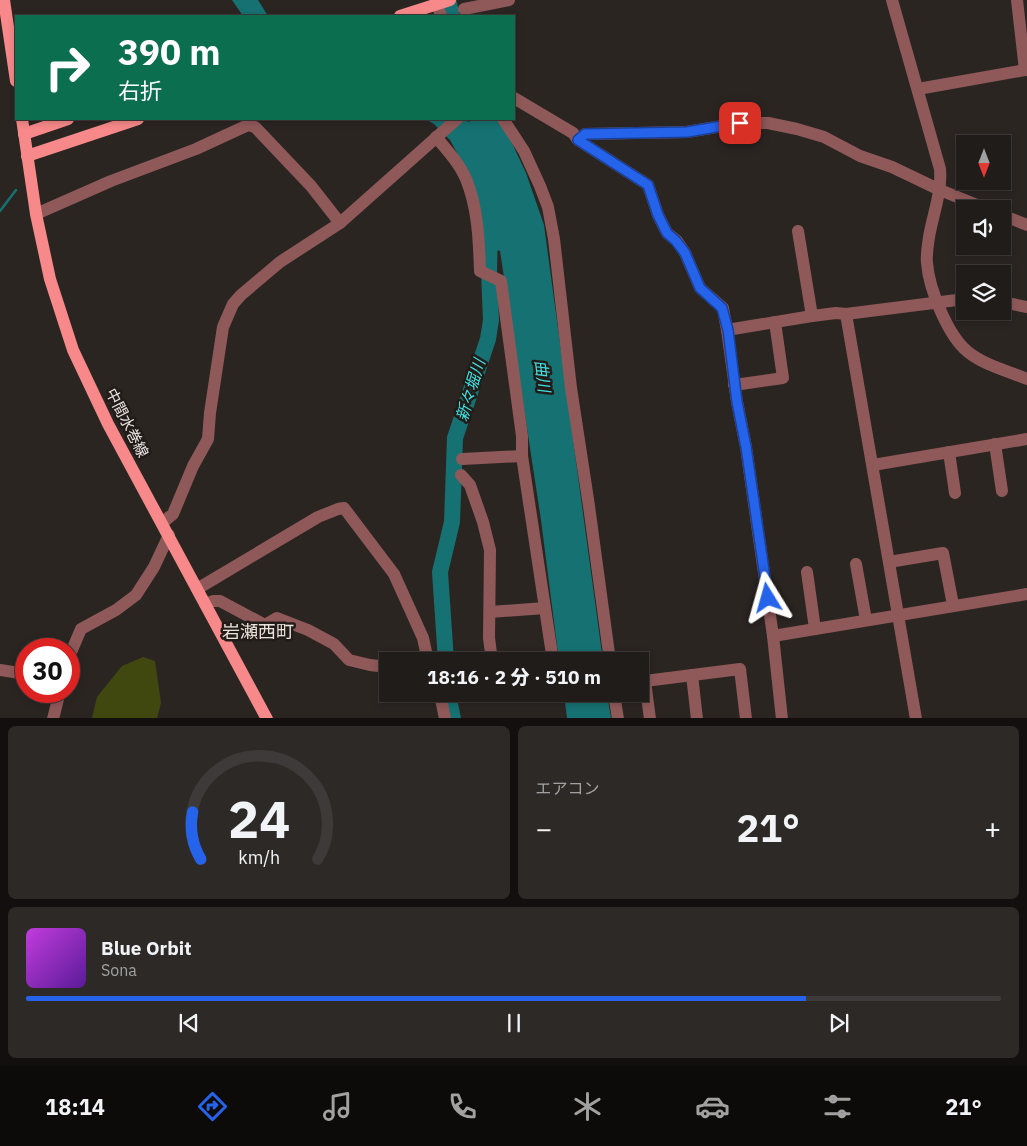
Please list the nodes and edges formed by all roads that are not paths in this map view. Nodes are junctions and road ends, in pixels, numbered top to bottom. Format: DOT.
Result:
graph roads {
  1 [pos="7,0"];
  2 [pos="509,0"];
  3 [pos="892,0"];
  4 [pos="1017,0"];
  5 [pos="441,2"];
  6 [pos="463,8"];
  7 [pos="403,15"];
  8 [pos="441,15"];
  9 [pos="15,71"];
  10 [pos="918,89"];
  11 [pos="515,99"];
  12 [pos="22,120"];
  13 [pos="65,120"];
  14 [pos="135,120"];
  15 [pos="456,120"];
  16 [pos="504,120"];
  17 [pos="248,122"];
  18 [pos="24,134"];
  19 [pos="436,137"];
  20 [pos="578,140"];
  21 [pos="27,156"];
  22 [pos="940,190"];
  23 [pos="965,200"];
  24 [pos="36,214"];
  25 [pos="1011,219"];
  26 [pos="340,223"];
  27 [pos="1027,226"];
  28 [pos="798,231"];
  29 [pos="956,300"];
  30 [pos="938,301"];
  31 [pos="1011,304"];
  32 [pos="1027,307"];
  33 [pos="846,314"];
  34 [pos="812,316"];
  35 [pos="775,322"];
  36 [pos="728,330"];
  37 [pos="1027,380"];
  38 [pos="734,385"];
  39 [pos="1027,439"];
  40 [pos="995,444"];
  41 [pos="949,452"];
  42 [pos="522,456"];
  43 [pos="462,459"];
  44 [pos="872,465"];
  45 [pos="461,475"];
  46 [pos="1002,491"];
  47 [pos="955,493"];
  48 [pos="162,523"];
  49 [pos="169,535"];
  50 [pos="888,562"];
  51 [pos="856,564"];
  52 [pos="807,572"];
  53 [pos="197,589"];
  54 [pos="1027,594"];
  55 [pos="205,604"];
  56 [pos="953,605"];
  57 [pos="545,608"];
  58 [pos="490,612"];
  59 [pos="898,614"];
  60 [pos="866,620"];
  61 [pos="816,629"];
  62 [pos="773,636"];
  63 [pos="76,638"];
  64 [pos="426,652"];
  65 [pos="491,652"];
  66 [pos="552,652"];
  67 [pos="609,652"];
  68 [pos="379,666"];
  69 [pos="0,670"];
  70 [pos="15,672"];
  71 [pos="692,675"];
  72 [pos="441,702"];
  73 [pos="615,702"];
  74 [pos="57,703"];
  75 [pos="53,718"];
  76 [pos="267,718"];
  77 [pos="444,718"];
  78 [pos="618,718"];
  79 [pos="650,718"];
  80 [pos="698,718"];
  81 [pos="746,718"];
  82 [pos="782,718"];
  83 [pos="916,718"];
  1 -- 9 [label="main road"];
  2 -- 6 [label="street"];
  3 -- 10 [label="street"];
  4 -- 10 [label="street"];
  5 -- 7 [label="main road"];
  5 -- 8 [label="street"];
  10 -- 22 [label="street"];
  11 -- 20 [label="street"];
  12 -- 18 [label="main road, 中間水巻線"];
  13 -- 18 [label="main road"];
  14 -- 21 [label="main road"];
  15 -- 19 [label="street"];
  16 -- 67 [label="street"];
  17 -- 24 [label="street"];
  17 -- 26 [label="street"];
  18 -- 21 [label="main road, 中間水巻線"];
  19 -- 26 [label="street"];
  19 -- 42 [label="street"];
  20 -- 22 [label="street"];
  20 -- 36 [label="street"];
  21 -- 24 [label="main road, 中間水巻線"];
  22 -- 23 [label="street"];
  22 -- 30 [label="street"];
  24 -- 48 [label="main road, 中間水巻線"];
  25 -- 27 [label="street"];
  26 -- 48 [label="street"];
  28 -- 34 [label="street"];
  29 -- 30 [label="street"];
  30 -- 33 [label="street"];
  30 -- 37 [label="street"];
  31 -- 32 [label="street"];
  33 -- 34 [label="street"];
  33 -- 44 [label="street"];
  34 -- 35 [label="street"];
  35 -- 36 [label="street"];
  35 -- 38 [label="street"];
  36 -- 38 [label="street"];
  38 -- 62 [label="street"];
  39 -- 40 [label="street"];
  40 -- 41 [label="street"];
  40 -- 46 [label="street"];
  41 -- 44 [label="street"];
  41 -- 47 [label="street"];
  42 -- 43 [label="street"];
  42 -- 57 [label="street"];
  44 -- 50 [label="street"];
  45 -- 58 [label="street"];
  48 -- 49 [label="main road, 中間水巻線"];
  49 -- 53 [label="main road, 中間水巻線"];
  49 -- 63 [label="street"];
  50 -- 56 [label="street"];
  50 -- 59 [label="street"];
  51 -- 60 [label="street"];
  52 -- 61 [label="street"];
  53 -- 55 [label="main road, 中間水巻線"];
  53 -- 64 [label="street"];
  54 -- 56 [label="street"];
  55 -- 68 [label="street"];
  55 -- 76 [label="main road, 中間水巻線"];
  56 -- 59 [label="street"];
  57 -- 58 [label="street"];
  57 -- 66 [label="street"];
  58 -- 65 [label="street"];
  59 -- 60 [label="street"];
  59 -- 83 [label="street"];
  60 -- 61 [label="street"];
  61 -- 62 [label="street"];
  62 -- 82 [label="street"];
  69 -- 70 [label="street"];
  71 -- 79 [label="street"];
  71 -- 80 [label="street"];
  71 -- 81 [label="street"];
  72 -- 77 [label="street"];
  73 -- 78 [label="street"];
  74 -- 75 [label="street"];
}
